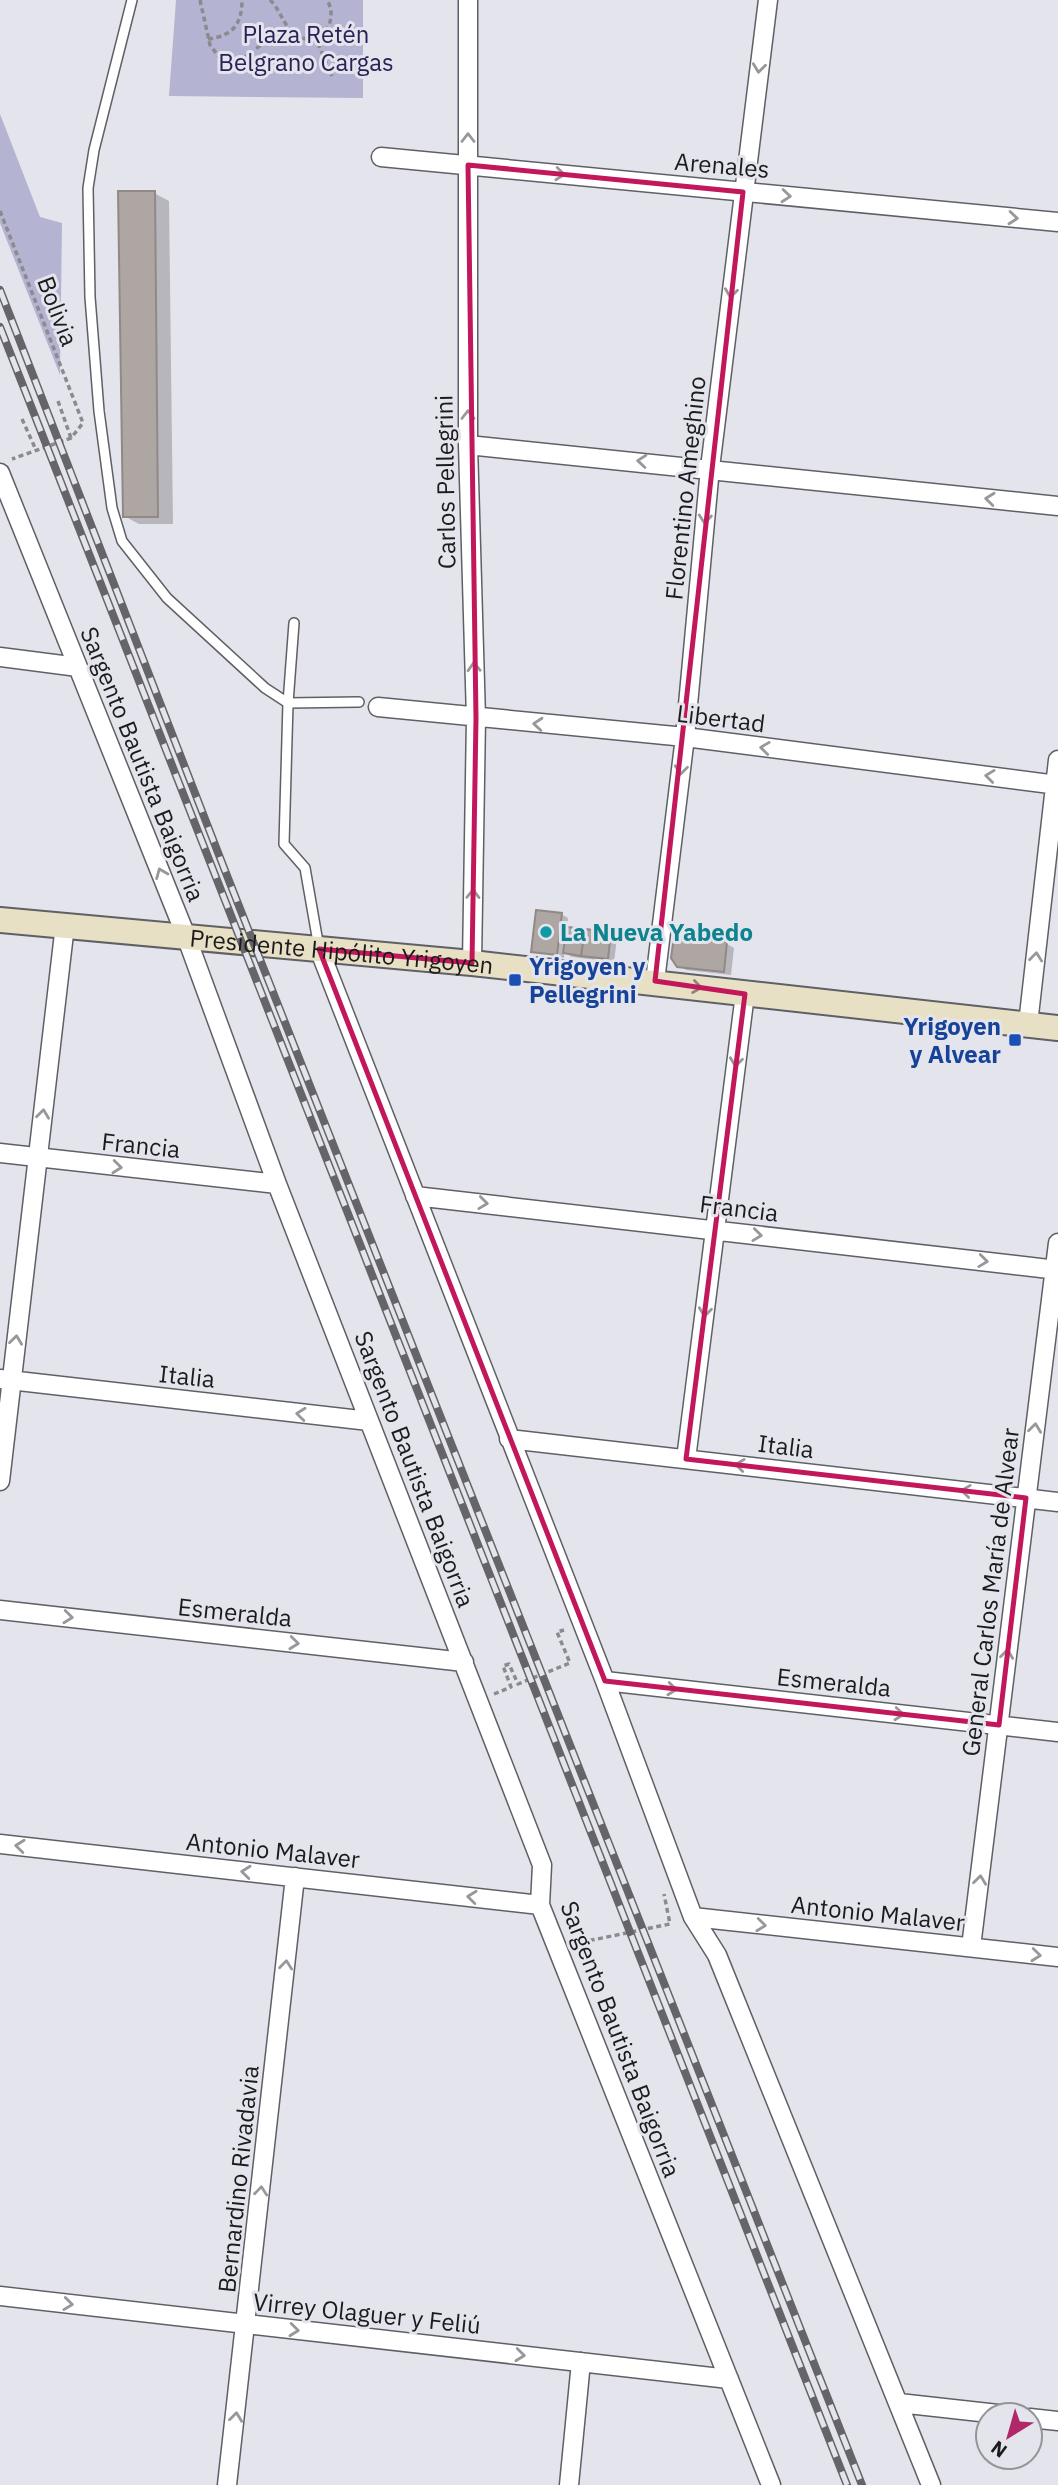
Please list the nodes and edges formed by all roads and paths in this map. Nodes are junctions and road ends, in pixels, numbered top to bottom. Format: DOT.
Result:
graph roads {
  1 [pos="132,0"];
  2 [pos="200,0"];
  3 [pos="242,0"];
  4 [pos="270,0"];
  5 [pos="327,0"];
  6 [pos="468,0"];
  7 [pos="768,0"];
  8 [pos="292,33"];
  9 [pos="322,35"];
  10 [pos="208,39"];
  11 [pos="332,76"];
  12 [pos="381,157"];
  13 [pos="468,165"];
  14 [pos="743,192"];
  15 [pos="0,211"];
  16 [pos="1058,222"];
  17 [pos="58,401"];
  18 [pos="22,419"];
  19 [pos="71,438"];
  20 [pos="468,445"];
  21 [pos="36,450"];
  22 [pos="5,467"];
  23 [pos="710,468"];
  24 [pos="1058,506"];
  25 [pos="294,623"];
  26 [pos="0,657"];
  27 [pos="78,667"];
  28 [pos="359,702"];
  29 [pos="288,703"];
  30 [pos="378,707"];
  31 [pos="476,718"];
  32 [pos="685,737"];
  33 [pos="1058,760"];
  34 [pos="1057,785"];
  35 [pos="0,920"];
  36 [pos="65,925"];
  37 [pos="186,936"];
  38 [pos="319,949"];
  39 [pos="472,962"];
  40 [pos="655,981"];
  41 [pos="745,994"];
  42 [pos="1028,1024"];
  43 [pos="1058,1028"];
  44 [pos="0,1153"];
  45 [pos="38,1158"];
  46 [pos="277,1184"];
  47 [pos="415,1196"];
  48 [pos="715,1230"];
  49 [pos="1058,1243"];
  50 [pos="1056,1270"];
  51 [pos="6,1380"];
  52 [pos="369,1421"];
  53 [pos="509,1439"];
  54 [pos="686,1458"];
  55 [pos="0,1481"];
  56 [pos="1026,1499"];
  57 [pos="1058,1502"];
  58 [pos="0,1610"];
  59 [pos="568,1640"];
  60 [pos="464,1662"];
  61 [pos="605,1681"];
  62 [pos="479,1700"];
  63 [pos="999,1725"];
  64 [pos="1058,1732"];
  65 [pos="0,1844"];
  66 [pos="295,1877"];
  67 [pos="683,1890"];
  68 [pos="540,1905"];
  69 [pos="693,1917"];
  70 [pos="557,1947"];
  71 [pos="971,1947"];
  72 [pos="1058,1957"];
  73 [pos="0,2296"];
  74 [pos="247,2324"];
  75 [pos="581,2362"];
  76 [pos="729,2379"];
  77 [pos="899,2403"];
  78 [pos="974,2411"];
  79 [pos="228,2485"];
  80 [pos="569,2485"];
  81 [pos="771,2485"];
  82 [pos="931,2485"];
  1 -- 29 [label="lane"];
  2 -- 10 [label="path"];
  3 -- 10 [label="path"];
  4 -- 8 [label="path"];
  5 -- 9 [label="path"];
  13 -- 6 [label="street, Carlos Pellegrini, one-way"];
  7 -- 14 [label="street, Florentino Ameghino, one-way"];
  8 -- 9 [label="path"];
  8 -- 10 [label="path"];
  9 -- 11 [label="path"];
  12 -- 13 [label="street, Arenales"];
  13 -- 14 [label="street, Arenales, one-way"];
  20 -- 13 [label="street, Carlos Pellegrini, one-way"];
  14 -- 16 [label="street, Arenales, one-way"];
  14 -- 23 [label="street, Florentino Ameghino, one-way"];
  15 -- 19 [label="path, Bolivia"];
  17 -- 19 [label="path"];
  18 -- 21 [label="path"];
  19 -- 21 [label="path"];
  23 -- 20 [label="street, one-way"];
  31 -- 20 [label="street, Carlos Pellegrini, one-way"];
  21 -- 22 [label="path"];
  22 -- 27 [label="street, Sargento Bautista Baigorria"];
  24 -- 23 [label="street, one-way"];
  23 -- 32 [label="street, Florentino Ameghino, one-way"];
  25 -- 29 [label="lane"];
  26 -- 27 [label="street"];
  37 -- 27 [label="street, Sargento Bautista Baigorria, one-way"];
  28 -- 29 [label="lane"];
  29 -- 38 [label="lane"];
  30 -- 31 [label="street, Libertad"];
  32 -- 31 [label="street, Libertad, one-way"];
  39 -- 31 [label="street, Carlos Pellegrini, one-way"];
  34 -- 32 [label="street, Libertad, one-way"];
  32 -- 40 [label="street, Florentino Ameghino, one-way"];
  33 -- 34 [label="street"];
  42 -- 34 [label="street, one-way"];
  35 -- 36 [label="street, Presidente Hipólito Yrigoyen"];
  36 -- 37 [label="street, Presidente Hipólito Yrigoyen"];
  45 -- 36 [label="street, one-way"];
  37 -- 38 [label="street, Presidente Hipólito Yrigoyen"];
  37 -- 46 [label="street, Sargento Bautista Baigorria"];
  38 -- 39 [label="street, Presidente Hipólito Yrigoyen"];
  38 -- 47 [label="street"];
  39 -- 40 [label="street, Presidente Hipólito Yrigoyen"];
  40 -- 41 [label="street, Presidente Hipólito Yrigoyen, one-way"];
  41 -- 42 [label="street, Presidente Hipólito Yrigoyen"];
  41 -- 48 [label="street, one-way"];
  42 -- 43 [label="street, Presidente Hipólito Yrigoyen"];
  44 -- 45 [label="street, Francia"];
  45 -- 46 [label="street, Francia, one-way"];
  51 -- 45 [label="street, one-way"];
  46 -- 52 [label="street, Sargento Bautista Baigorria"];
  47 -- 48 [label="street, Francia, one-way"];
  47 -- 53 [label="street"];
  48 -- 50 [label="street, Francia, one-way"];
  48 -- 54 [label="street, one-way"];
  49 -- 50 [label="street, General Carlos María de Alvear"];
  56 -- 50 [label="street, General Carlos María de Alvear, one-way"];
  52 -- 51 [label="street, Italia, one-way"];
  51 -- 55 [label="street"];
  52 -- 60 [label="street, Sargento Bautista Baigorria"];
  53 -- 54 [label="street, Italia"];
  53 -- 61 [label="street"];
  56 -- 54 [label="street, Italia, one-way"];
  56 -- 57 [label="street, Italia"];
  63 -- 56 [label="street, General Carlos María de Alvear, one-way"];
  58 -- 60 [label="street, Esmeralda, one-way"];
  59 -- 62 [label="path"];
  60 -- 62 [label="street, Sargento Bautista Baigorria"];
  61 -- 63 [label="street, Esmeralda, one-way"];
  61 -- 67 [label="street"];
  62 -- 68 [label="street, Sargento Bautista Baigorria"];
  63 -- 64 [label="street, Esmeralda"];
  71 -- 63 [label="street, General Carlos María de Alvear, one-way"];
  66 -- 65 [label="street, Antonio Malaver, one-way"];
  68 -- 66 [label="street, Antonio Malaver, one-way"];
  74 -- 66 [label="street, Bernardino Rivadavia, one-way"];
  67 -- 69 [label="street"];
  67 -- 70 [label="path"];
  68 -- 70 [label="street, Sargento Bautista Baigorria"];
  69 -- 71 [label="street, Antonio Malaver, one-way"];
  69 -- 77 [label="street"];
  70 -- 76 [label="street, Sargento Bautista Baigorria"];
  71 -- 72 [label="street, Antonio Malaver, one-way"];
  73 -- 74 [label="street, Virrey Olaguer y Feliú, one-way"];
  74 -- 75 [label="street, Virrey Olaguer y Feliú, one-way"];
  79 -- 74 [label="street, Bernardino Rivadavia, one-way"];
  75 -- 76 [label="street, Virrey Olaguer y Feliú"];
  75 -- 80 [label="street"];
  76 -- 81 [label="street, Sargento Bautista Baigorria"];
  77 -- 78 [label="street"];
  77 -- 82 [label="street"];
}
